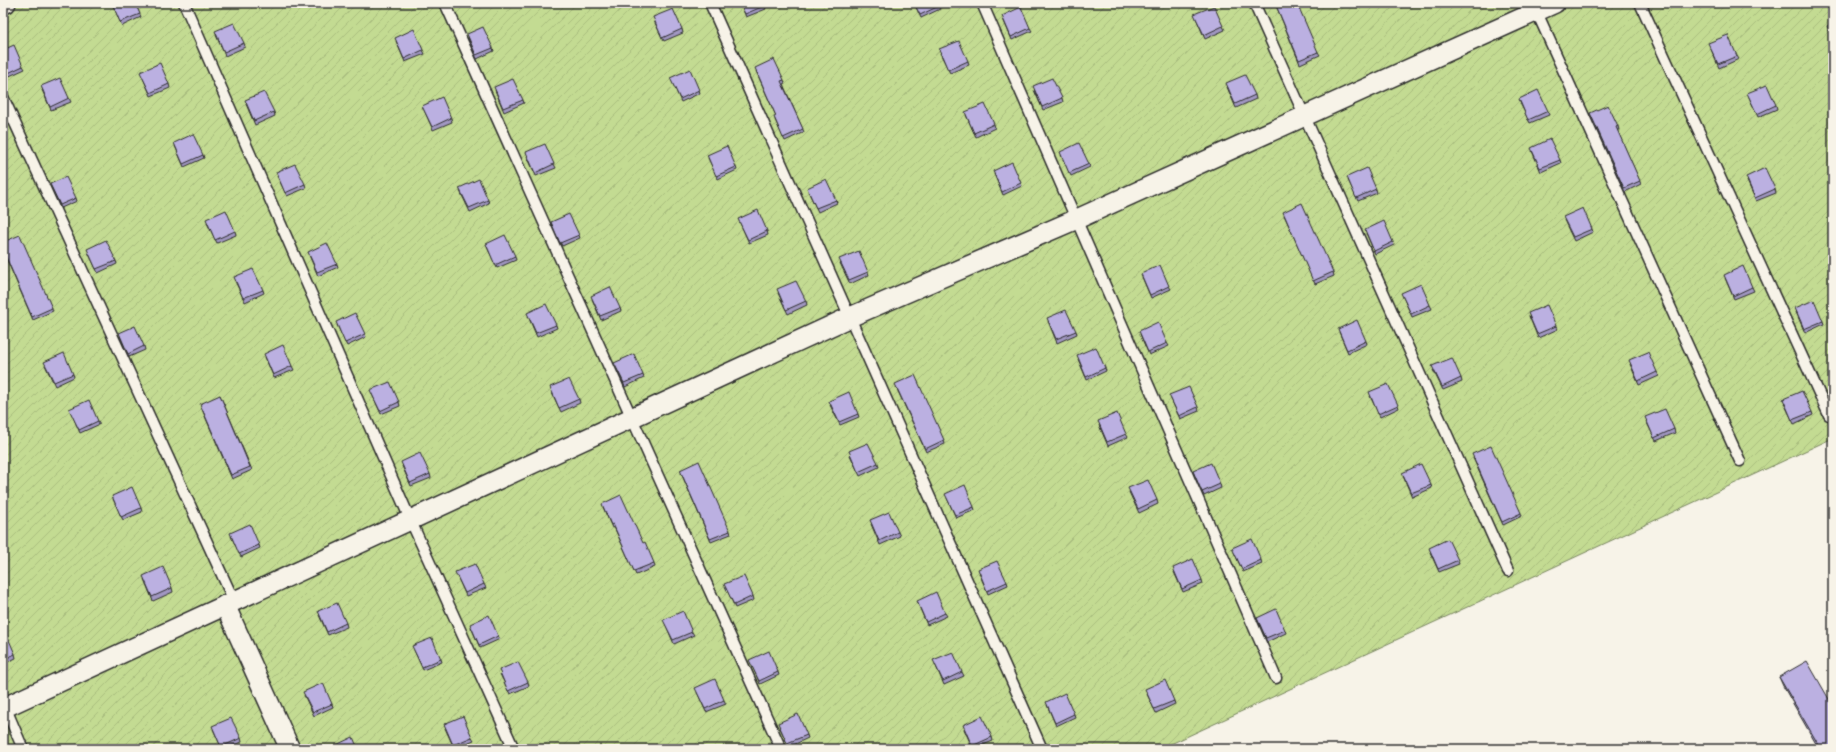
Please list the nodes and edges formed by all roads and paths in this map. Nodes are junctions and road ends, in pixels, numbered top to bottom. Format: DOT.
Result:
graph roads {
  1 [pos="6,3"];
  2 [pos="184,3"];
  3 [pos="445,3"];
  4 [pos="710,3"];
  5 [pos="982,3"];
  6 [pos="1254,3"];
  7 [pos="1555,3"];
  8 [pos="1640,3"];
  9 [pos="3,4"];
  10 [pos="1534,7"];
  11 [pos="3,97"];
  12 [pos="1306,115"];
  13 [pos="1077,219"];
  14 [pos="850,317"];
  15 [pos="1829,415"];
  16 [pos="631,417"];
  17 [pos="1740,461"];
  18 [pos="410,519"];
  19 [pos="1508,571"];
  20 [pos="230,603"];
  21 [pos="1276,678"];
  22 [pos="4,706"];
  23 [pos="23,749"];
  24 [pos="290,749"];
  25 [pos="514,749"];
  26 [pos="781,749"];
  27 [pos="1042,749"];
  1 -- 9 [label="street"];
  2 -- 18 [label="lane"];
  3 -- 16 [label="lane"];
  4 -- 14 [label="lane"];
  5 -- 13 [label="lane"];
  6 -- 12 [label="lane"];
  7 -- 10 [label="street"];
  8 -- 15 [label="lane"];
  10 -- 12 [label="street"];
  10 -- 17 [label="lane"];
  11 -- 20 [label="lane"];
  12 -- 13 [label="street"];
  12 -- 19 [label="lane"];
  13 -- 14 [label="street"];
  13 -- 21 [label="lane"];
  14 -- 16 [label="street"];
  14 -- 27 [label="lane"];
  16 -- 18 [label="street"];
  16 -- 26 [label="lane"];
  18 -- 20 [label="street"];
  18 -- 25 [label="lane"];
  20 -- 22 [label="street"];
  20 -- 24 [label="street"];
  22 -- 23 [label="lane"];
}
